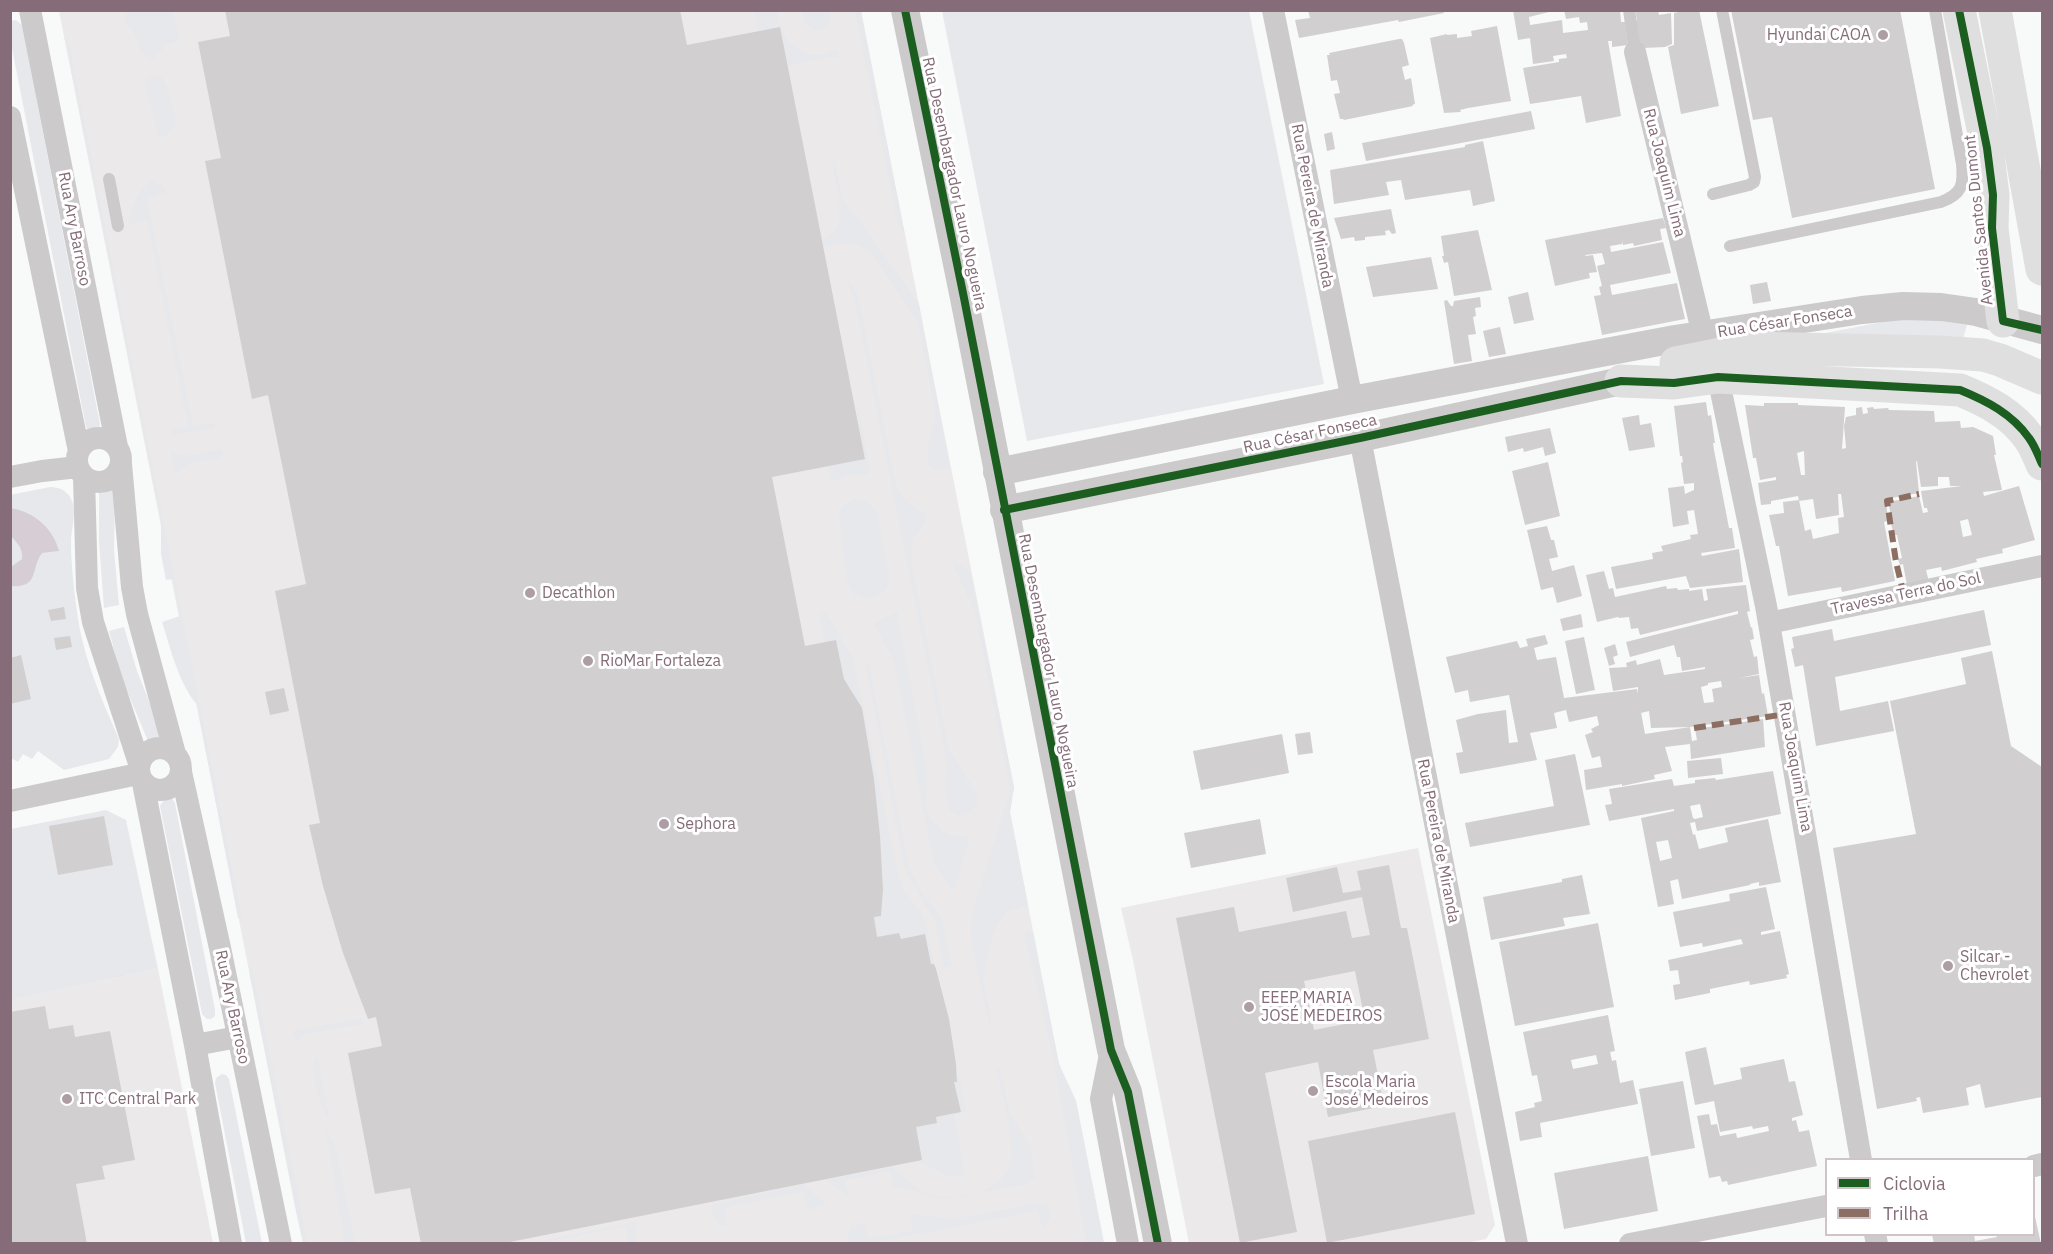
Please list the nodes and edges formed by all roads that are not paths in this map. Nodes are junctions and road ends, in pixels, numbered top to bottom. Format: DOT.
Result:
graph roads {
  1 [pos="30,10"];
  2 [pos="905,10"];
  3 [pos="1273,10"];
  4 [pos="1629,10"];
  5 [pos="1722,10"];
  6 [pos="1935,10"];
  7 [pos="1959,10"];
  8 [pos="1995,10"];
  9 [pos="1635,52"];
  10 [pos="10,117"];
  11 [pos="109,180"];
  12 [pos="1713,194"];
  13 [pos="118,226"];
  14 [pos="1730,246"];
  15 [pos="2043,268"];
  16 [pos="2003,321"];
  17 [pos="2043,330"];
  18 [pos="1703,334"];
  19 [pos="1718,377"];
  20 [pos="2043,378"];
  21 [pos="1621,381"];
  22 [pos="1352,400"];
  23 [pos="1360,438"];
  24 [pos="119,455"];
  25 [pos="2043,464"];
  26 [pos="80,465"];
  27 [pos="997,472"];
  28 [pos="10,477"];
  29 [pos="1004,510"];
  30 [pos="2043,566"];
  31 [pos="1769,623"];
  32 [pos="178,763"];
  33 [pos="140,774"];
  34 [pos="10,801"];
  35 [pos="238,1037"];
  36 [pos="195,1045"];
  37 [pos="1111,1050"];
  38 [pos="1861,1158"];
  39 [pos="1825,1206"];
  40 [pos="231,1244"];
  41 [pos="281,1244"];
  42 [pos="1128,1244"];
  43 [pos="1158,1244"];
  44 [pos="1517,1244"];
  45 [pos="1630,1244"];
  1 -- 24 [label="street, Rua Ary Barroso"];
  2 -- 27 [label="street, Rua Desembargador Lauro Nogueira"];
  3 -- 22 [label="street, Rua Pereira de Miranda"];
  4 -- 9 [label="lane, Rua Joaquim Lima"];
  5 -- 12 [label="lane"];
  6 -- 14 [label="lane"];
  7 -- 16 [label="main road, Avenida Santos Dumont"];
  8 -- 15 [label="main road"];
  9 -- 18 [label="street, Rua Joaquim Lima"];
  10 -- 26 [label="street"];
  11 -- 13 [label="lane"];
  16 -- 17 [label="street, Rua César Fonseca"];
  16 -- 18 [label="street, Rua César Fonseca"];
  18 -- 22 [label="street, Rua César Fonseca"];
  19 -- 21 [label="main road"];
  19 -- 25 [label="main road"];
  19 -- 31 [label="street, Rua Joaquim Lima"];
  20 -- 21 [label="main road"];
  21 -- 23 [label="street, Rua César Fonseca"];
  22 -- 27 [label="street, Rua César Fonseca"];
  23 -- 29 [label="street, Rua César Fonseca"];
  23 -- 44 [label="street, Rua Pereira de Miranda"];
  24 -- 26 [label="street"];
  24 -- 26 [label="street"];
  24 -- 32 [label="street, Rua Ary Barroso"];
  26 -- 28 [label="street"];
  26 -- 33 [label="street"];
  27 -- 29 [label="street, Rua Desembargador Lauro Nogueira"];
  29 -- 37 [label="street, Rua Desembargador Lauro Nogueira"];
  30 -- 31 [label="street, Travessa Terra do Sol"];
  31 -- 38 [label="street, Rua Joaquim Lima"];
  32 -- 33 [label="street"];
  32 -- 33 [label="street"];
  32 -- 35 [label="street, Rua Ary Barroso"];
  33 -- 34 [label="street"];
  33 -- 36 [label="street"];
  35 -- 36 [label="street"];
  35 -- 41 [label="street, Rua Ary Barroso"];
  36 -- 40 [label="street"];
  37 -- 42 [label="street, Rua Desembargador Lauro Nogueira"];
  37 -- 43 [label="street, Rua Desembargador Lauro Nogueira"];
  39 -- 45 [label="street"];
}
